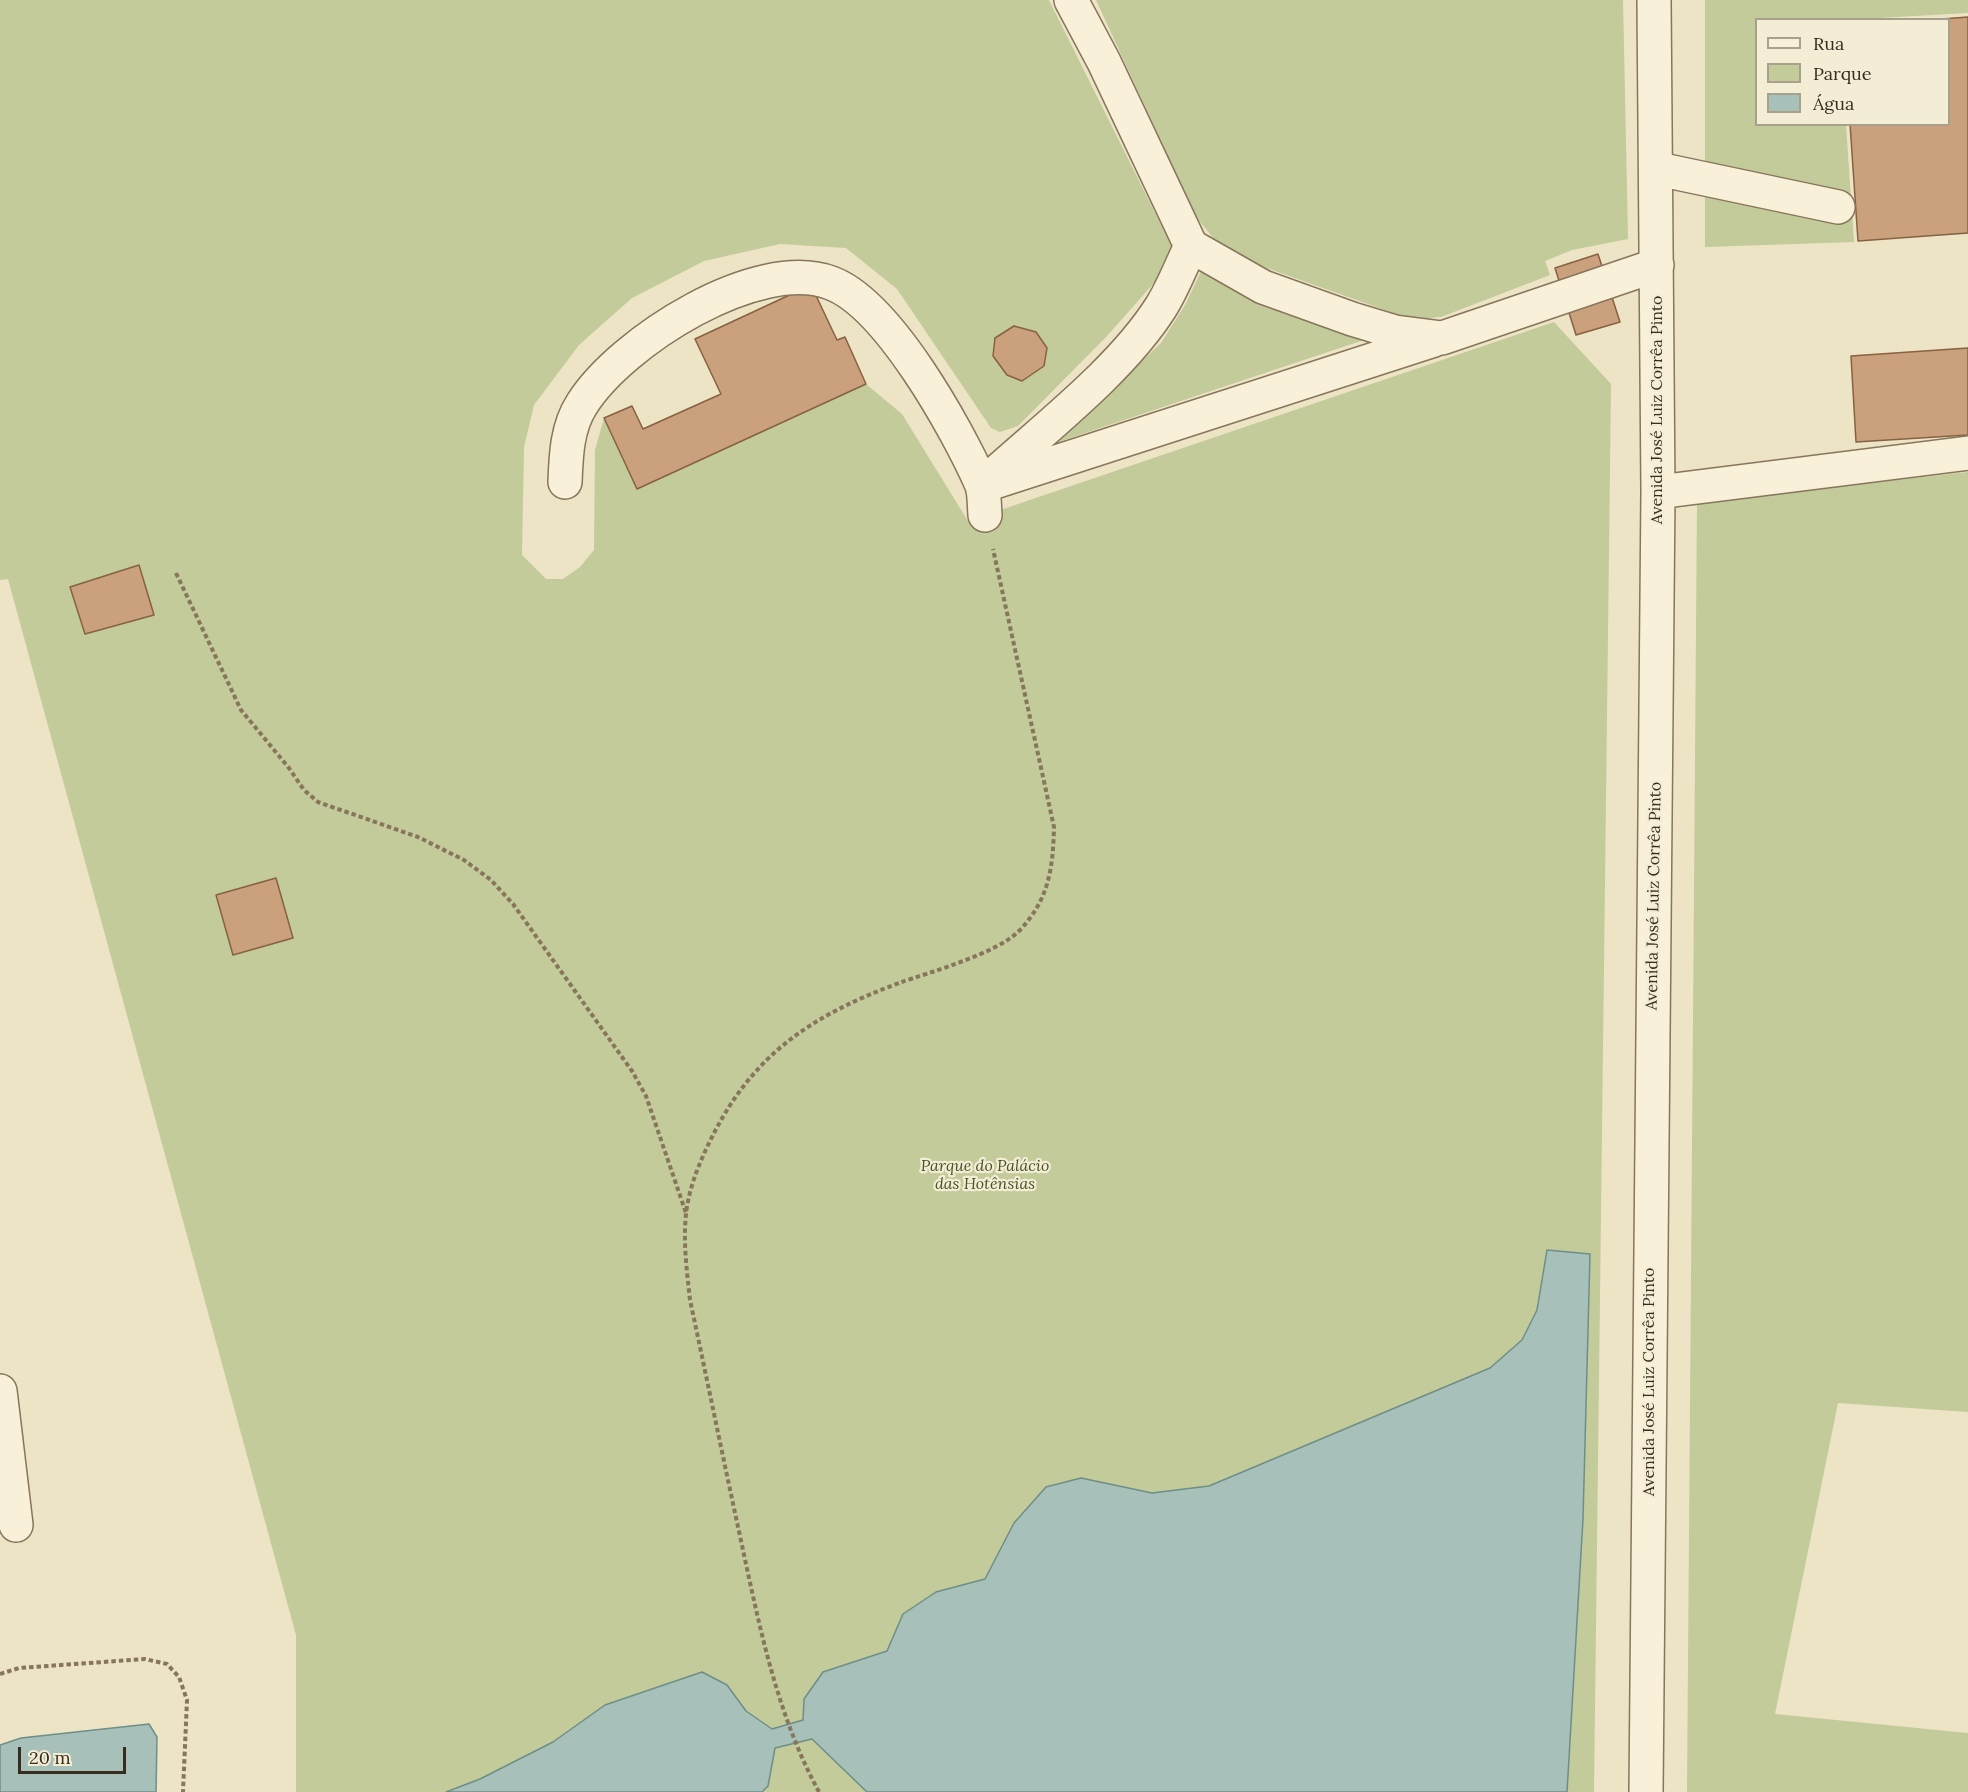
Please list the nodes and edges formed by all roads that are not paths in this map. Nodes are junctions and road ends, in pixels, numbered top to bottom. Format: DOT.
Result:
graph roads {
  1 [pos="1071,0"];
  2 [pos="1654,0"];
  3 [pos="1658,169"];
  4 [pos="1838,207"];
  5 [pos="1191,246"];
  6 [pos="1657,265"];
  7 [pos="1442,338"];
  8 [pos="1968,453"];
  9 [pos="565,482"];
  10 [pos="1658,492"];
  11 [pos="984,500"];
  12 [pos="0,1391"];
  13 [pos="16,1525"];
  14 [pos="1646,1792"];
  1 -- 5 [label="street"];
  2 -- 3 [label="street, Avenida José Luiz Corrêa Pinto"];
  3 -- 4 [label="street"];
  3 -- 6 [label="street, Avenida José Luiz Corrêa Pinto"];
  5 -- 7 [label="street"];
  5 -- 11 [label="street"];
  6 -- 7 [label="street"];
  6 -- 10 [label="street, Avenida José Luiz Corrêa Pinto"];
  7 -- 11 [label="street"];
  8 -- 10 [label="street"];
  9 -- 11 [label="street"];
  10 -- 14 [label="street, Avenida José Luiz Corrêa Pinto"];
  12 -- 13 [label="street"];
}
